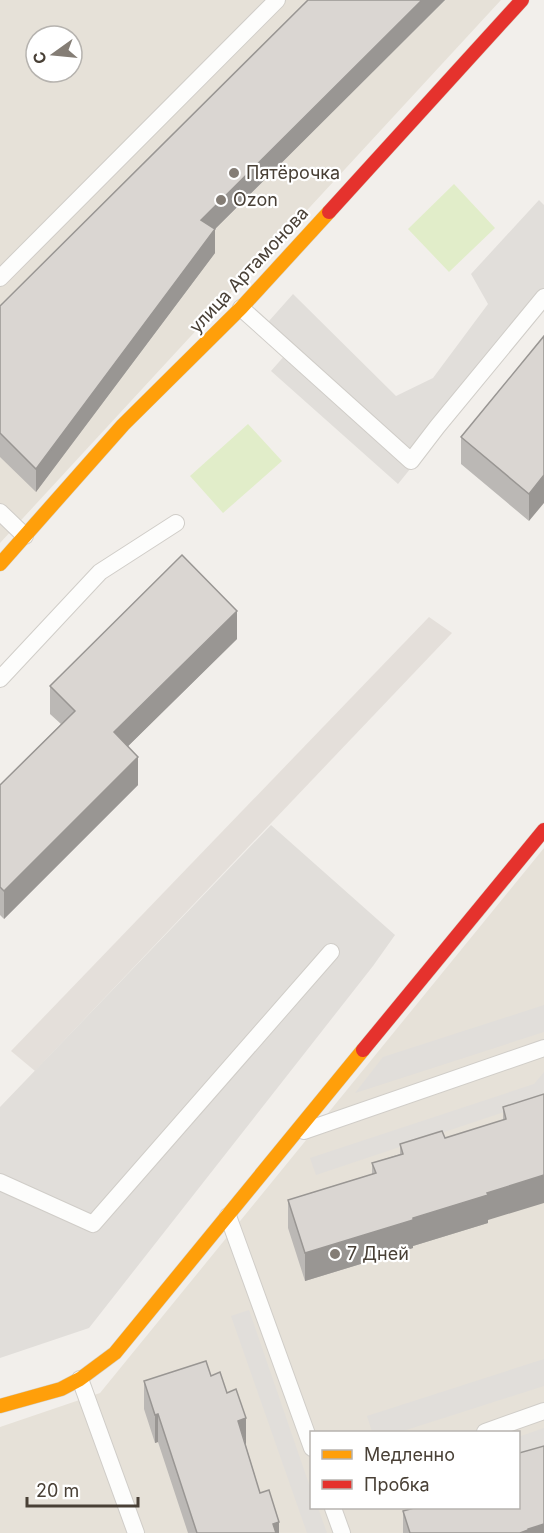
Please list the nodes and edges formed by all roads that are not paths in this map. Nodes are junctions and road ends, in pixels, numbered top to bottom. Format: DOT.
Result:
graph roads {
  1 [pos="277,0"];
  2 [pos="522,0"];
  3 [pos="0,278"];
  4 [pos="544,297"];
  5 [pos="241,308"];
  6 [pos="0,512"];
  7 [pos="176,523"];
  8 [pos="25,536"];
  9 [pos="0,564"];
  10 [pos="0,679"];
  11 [pos="544,830"];
  12 [pos="331,952"];
  13 [pos="544,1048"];
  14 [pos="295,1134"];
  15 [pos="0,1182"];
  16 [pos="228,1216"];
  17 [pos="80,1379"];
  18 [pos="0,1406"];
  19 [pos="544,1411"];
  20 [pos="488,1431"];
  21 [pos="310,1442"];
  22 [pos="333,1509"];
  23 [pos="136,1533"];
  24 [pos="342,1533"];
  1 -- 3 [label="lane"];
  2 -- 5 [label="street, улица Артамонова"];
  4 -- 5 [label="lane"];
  5 -- 8 [label="street, улица Артамонова"];
  6 -- 8 [label="lane"];
  7 -- 10 [label="lane"];
  8 -- 9 [label="street, улица Артамонова"];
  11 -- 14 [label="street"];
  12 -- 15 [label="lane"];
  13 -- 14 [label="lane"];
  14 -- 16 [label="street"];
  16 -- 17 [label="street"];
  16 -- 21 [label="lane"];
  17 -- 18 [label="street"];
  17 -- 23 [label="lane"];
  19 -- 20 [label="lane"];
  22 -- 24 [label="lane"];
}
